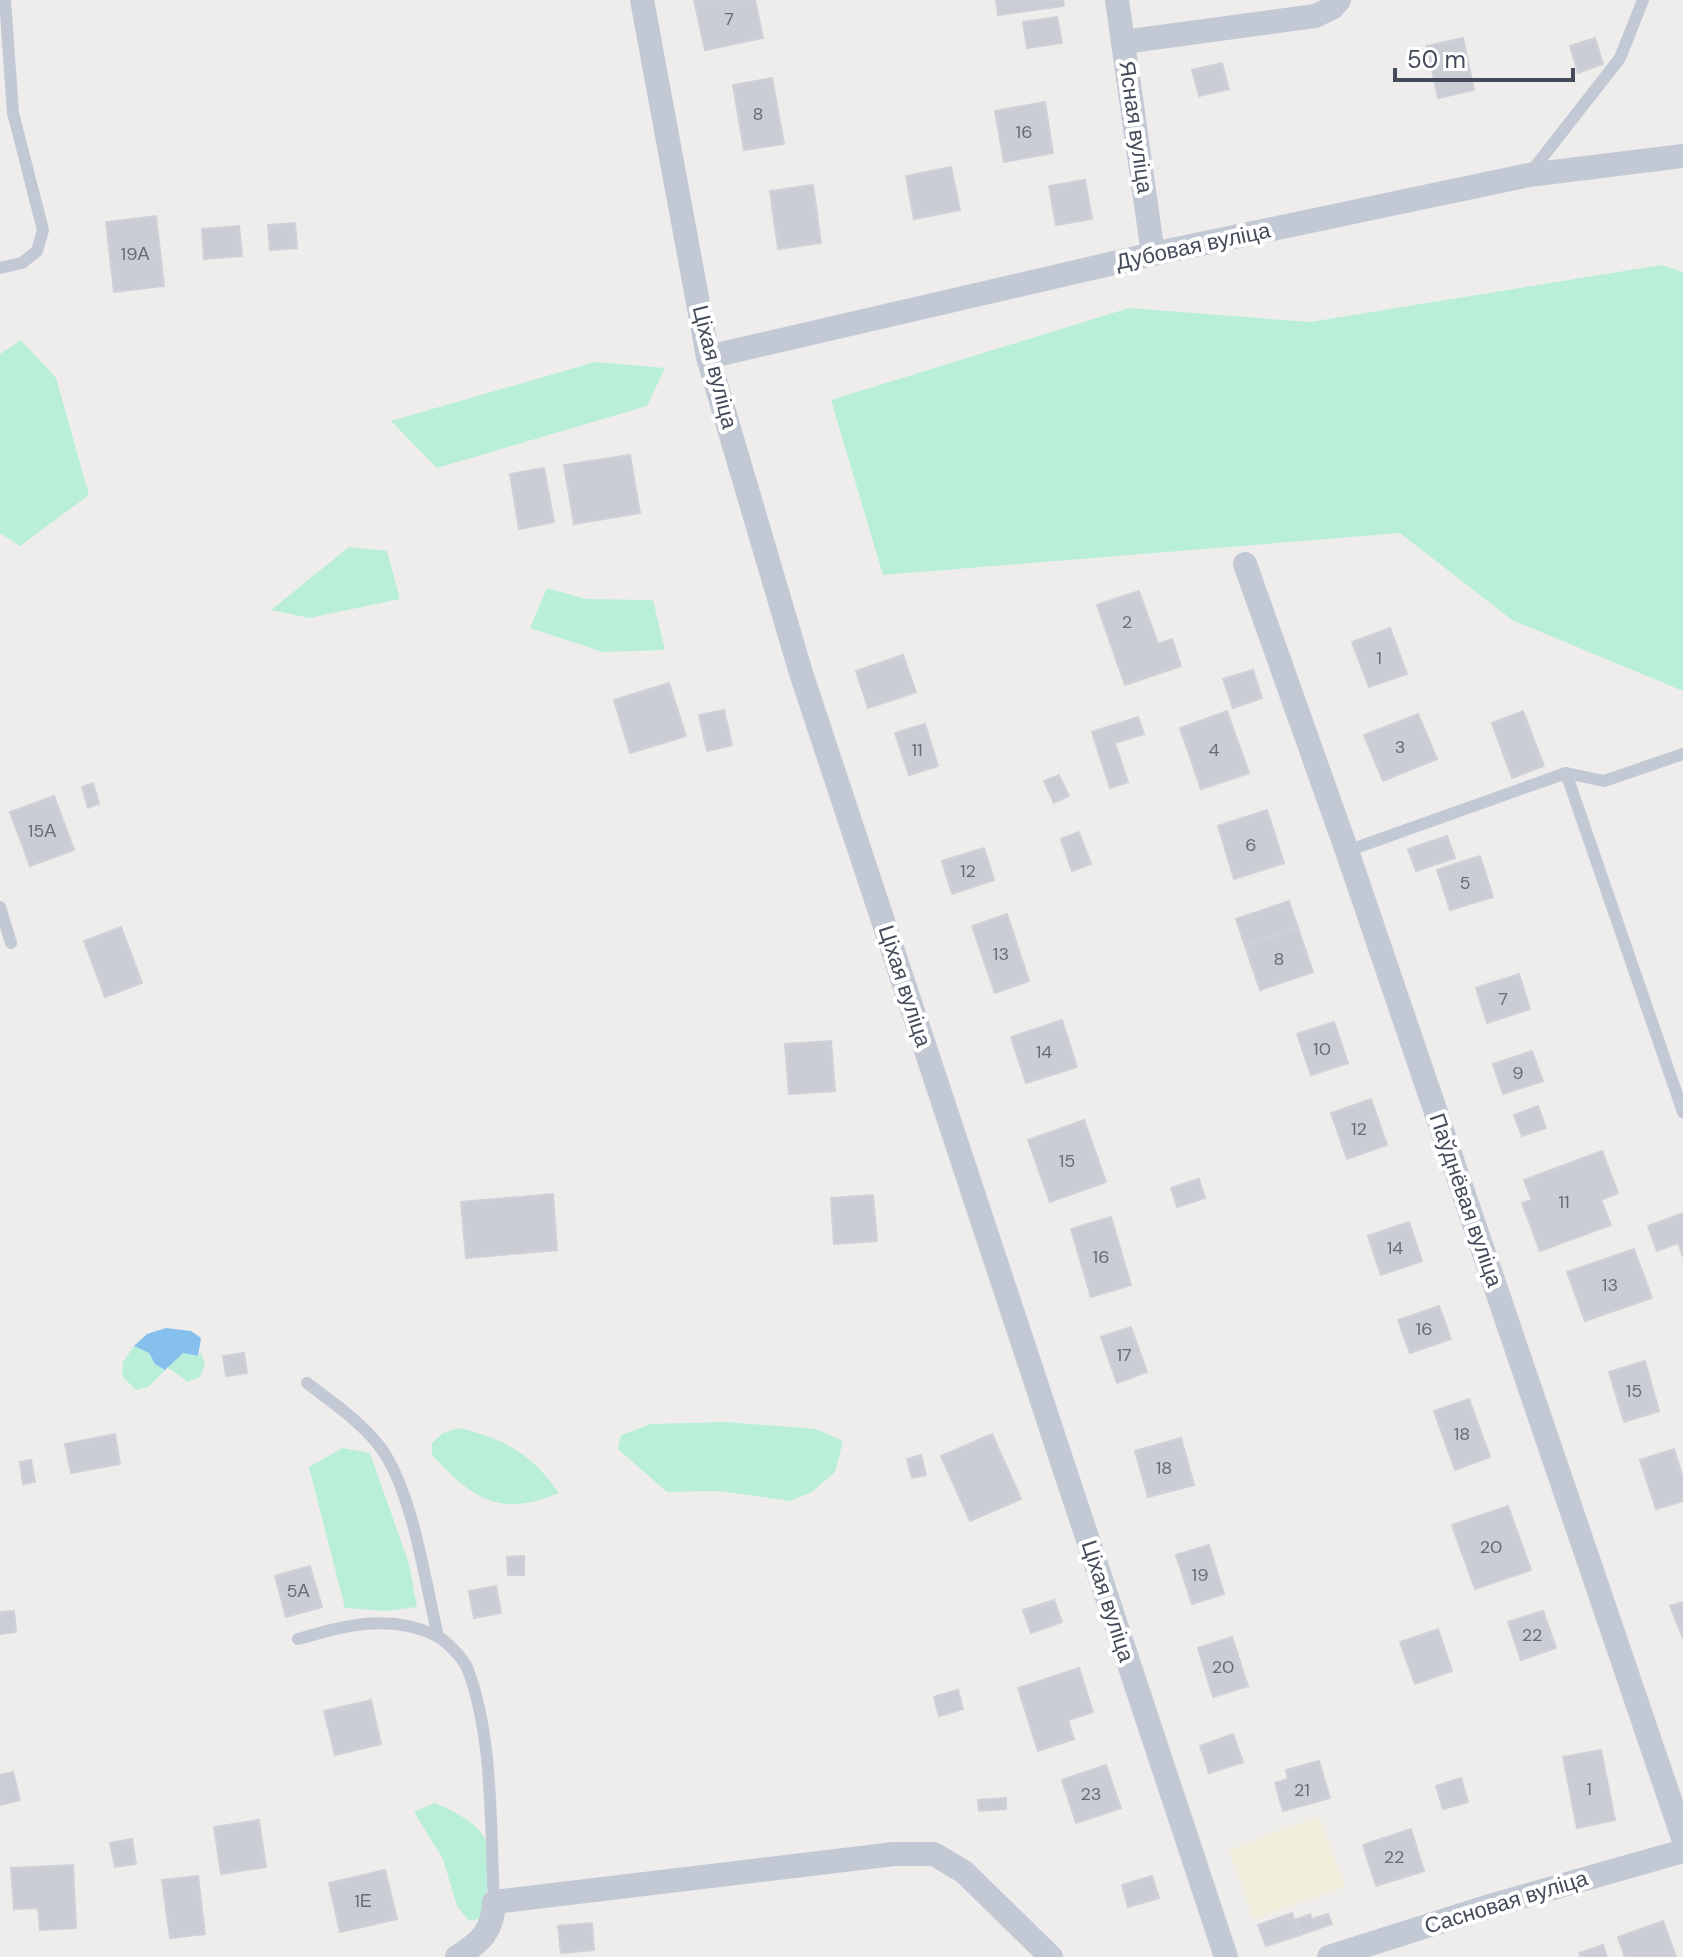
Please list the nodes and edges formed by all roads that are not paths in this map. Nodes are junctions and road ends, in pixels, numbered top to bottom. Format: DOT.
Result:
graph roads {
  1 [pos="5,0"];
  2 [pos="642,0"];
  3 [pos="1117,0"];
  4 [pos="1339,0"];
  5 [pos="1643,0"];
  6 [pos="1123,42"];
  7 [pos="1683,156"];
  8 [pos="1529,175"];
  9 [pos="1153,254"];
  10 [pos="0,268"];
  11 [pos="708,357"];
  12 [pos="1245,564"];
  13 [pos="1683,754"];
  14 [pos="1566,773"];
  15 [pos="1347,851"];
  16 [pos="0,907"];
  17 [pos="11,943"];
  18 [pos="1683,1112"];
  19 [pos="307,1383"];
  20 [pos="438,1636"];
  21 [pos="298,1639"];
  22 [pos="1683,1838"];
  23 [pos="1683,1851"];
  24 [pos="494,1902"];
  25 [pos="457,1957"];
  26 [pos="1051,1957"];
  27 [pos="1226,1957"];
  28 [pos="1329,1957"];
  1 -- 10 [label="lane"];
  2 -- 11 [label="street, Ціхая вуліца"];
  3 -- 6 [label="street, Ясная вуліца"];
  4 -- 6 [label="street"];
  5 -- 8 [label="lane"];
  6 -- 9 [label="street, Ясная вуліца"];
  7 -- 8 [label="street, Дубовая вуліца"];
  8 -- 9 [label="street, Дубовая вуліца"];
  9 -- 11 [label="street, Дубовая вуліца"];
  11 -- 27 [label="street, Ціхая вуліца"];
  12 -- 15 [label="street, Паўднёвая вуліца"];
  13 -- 14 [label="lane"];
  14 -- 15 [label="lane"];
  14 -- 18 [label="lane"];
  15 -- 22 [label="street, Паўднёвая вуліца"];
  16 -- 17 [label="lane"];
  19 -- 20 [label="lane"];
  20 -- 21 [label="lane"];
  20 -- 24 [label="lane"];
  23 -- 28 [label="street, Сасновая вуліца"];
  24 -- 25 [label="street"];
  24 -- 26 [label="street"];
}
